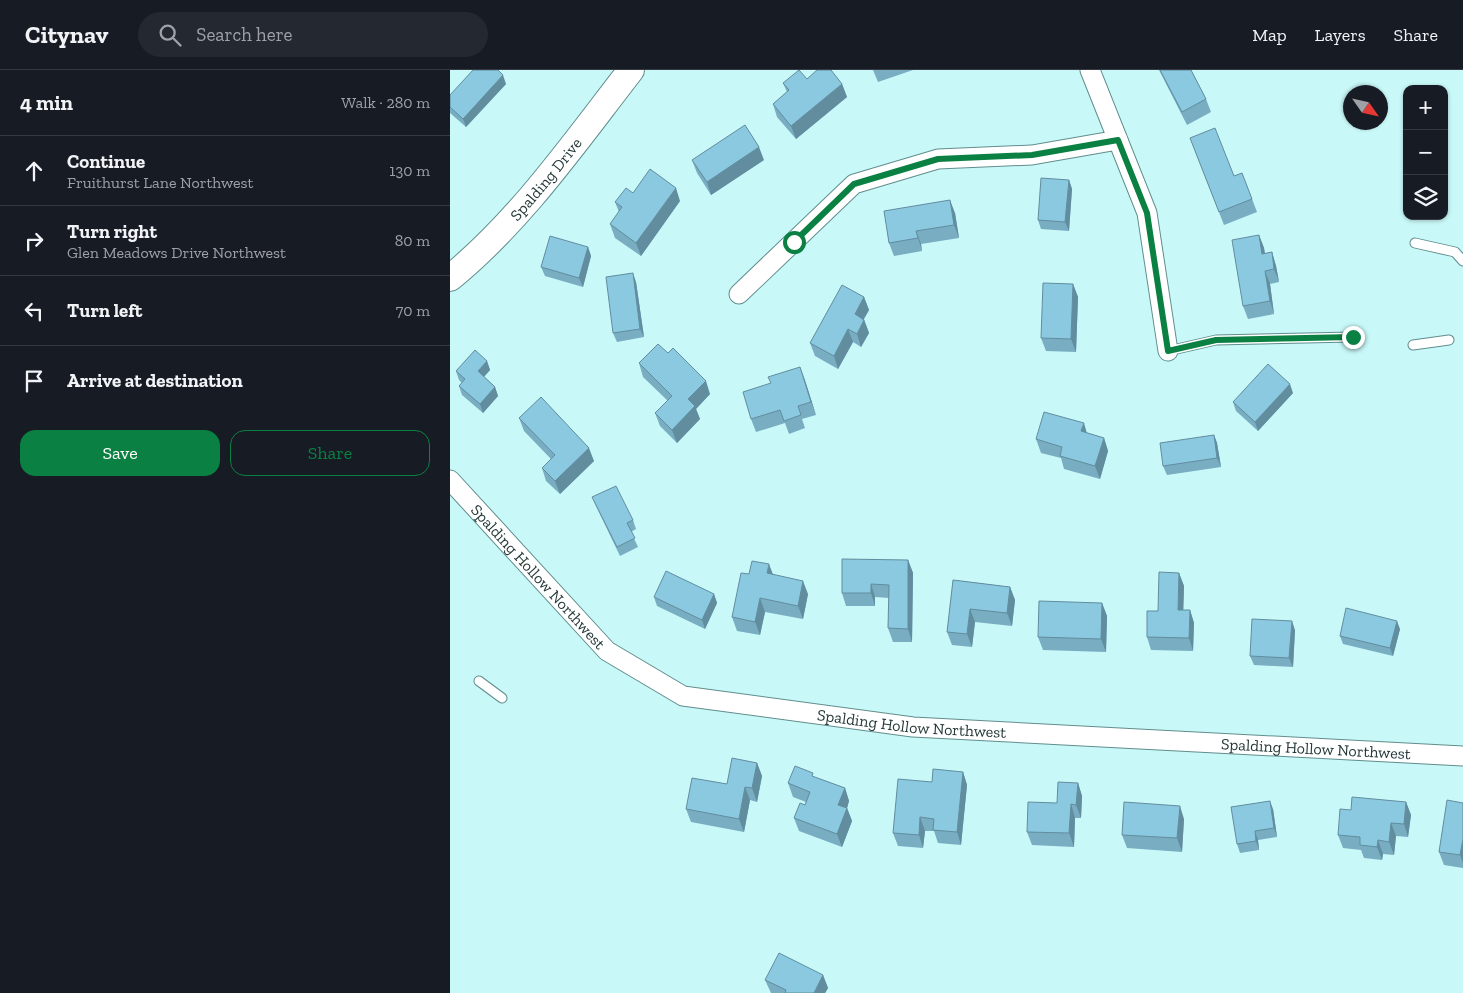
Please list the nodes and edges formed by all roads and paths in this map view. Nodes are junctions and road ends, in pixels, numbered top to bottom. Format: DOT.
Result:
graph roads {
  1 [pos="631,70"];
  2 [pos="1090,70"];
  3 [pos="1118,140"];
  4 [pos="1415,243"];
  5 [pos="1463,261"];
  6 [pos="450,278"];
  7 [pos="739,294"];
  8 [pos="1353,337"];
  9 [pos="1449,340"];
  10 [pos="1413,345"];
  11 [pos="1168,351"];
  12 [pos="450,480"];
  13 [pos="479,681"];
  14 [pos="502,698"];
  15 [pos="1463,756"];
  1 -- 6 [label="main road, Spalding Drive"];
  2 -- 3 [label="street"];
  3 -- 7 [label="street"];
  3 -- 11 [label="street"];
  4 -- 5 [label="lane"];
  8 -- 11 [label="lane"];
  9 -- 10 [label="lane"];
  12 -- 15 [label="street, Spalding Hollow Northwest"];
  13 -- 14 [label="lane"];
}
